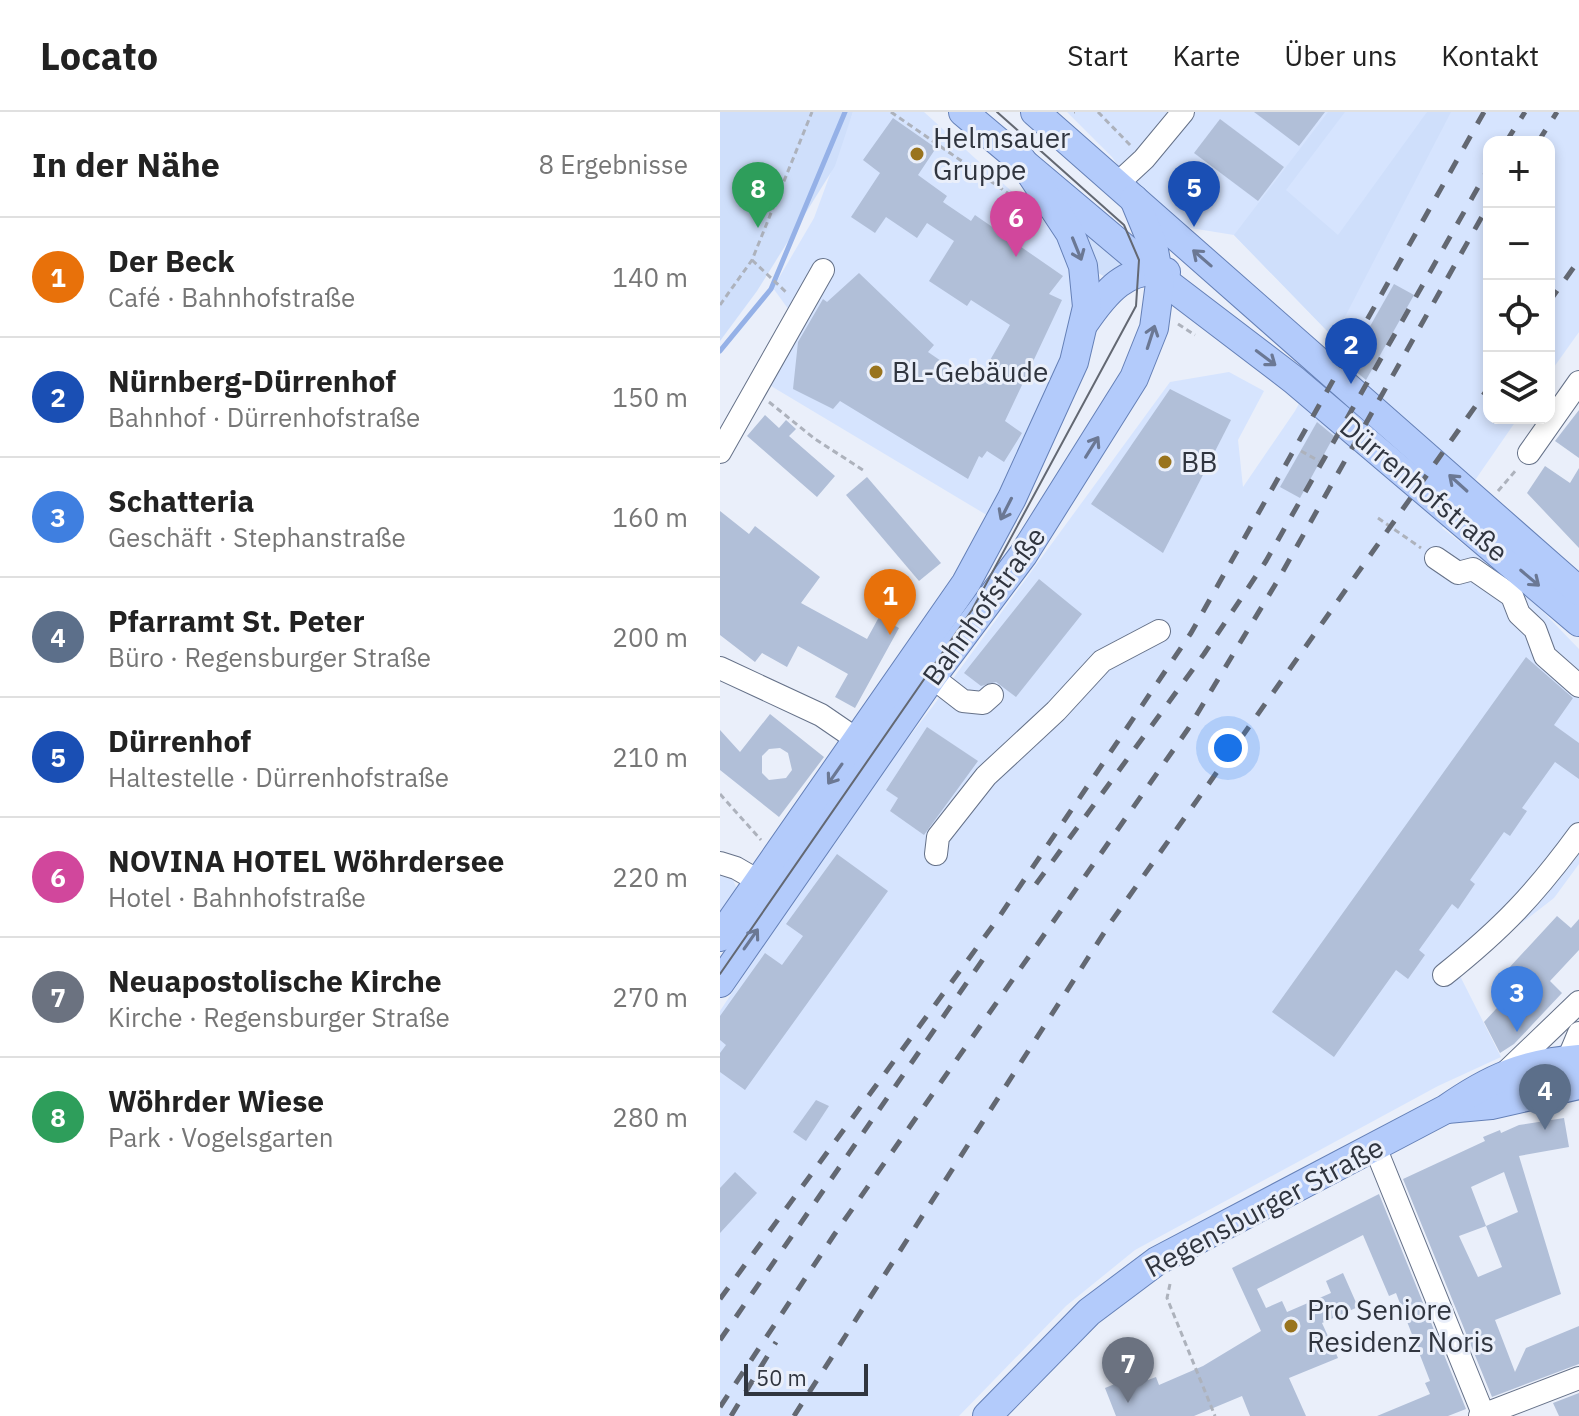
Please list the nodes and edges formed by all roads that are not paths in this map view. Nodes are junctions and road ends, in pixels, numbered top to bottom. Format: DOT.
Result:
graph roads {
  1 [pos="963,112"];
  2 [pos="1183,112"];
  3 [pos="1055,115"];
  4 [pos="1021,159"];
  5 [pos="1126,192"];
  6 [pos="823,270"];
  7 [pos="1157,273"];
  8 [pos="1085,323"];
  9 [pos="1303,346"];
  10 [pos="1579,382"];
  11 [pos="720,452"];
  12 [pos="1529,453"];
  13 [pos="1029,462"];
  14 [pos="1059,500"];
  15 [pos="1436,558"];
  16 [pos="1579,591"];
  17 [pos="1579,622"];
  18 [pos="1159,631"];
  19 [pos="720,668"];
  20 [pos="932,677"];
  21 [pos="1579,686"];
  22 [pos="992,695"];
  23 [pos="859,741"];
  24 [pos="1579,834"];
  25 [pos="936,854"];
  26 [pos="720,863"];
  27 [pos="770,887"];
  28 [pos="720,937"];
  29 [pos="1444,975"];
  30 [pos="720,983"];
  31 [pos="1579,1002"];
  32 [pos="1579,1033"];
  33 [pos="1575,1068"];
  34 [pos="1512,1086"];
  35 [pos="1375,1147"];
  36 [pos="1579,1378"];
  37 [pos="992,1414"];
  38 [pos="1483,1415"];
  1 -- 4 [label="main road, Dürrenhofstraße"];
  2 -- 5 [label="street"];
  3 -- 5 [label="main road, Dürrenhofstraße"];
  4 -- 7 [label="main road, Dürrenhofstraße"];
  4 -- 8 [label="main road, Bahnhofstraße, one-way"];
  5 -- 7 [label="main road, Bahnhofstraße"];
  9 -- 5 [label="main road, Dürrenhofstraße, one-way"];
  6 -- 11 [label="street"];
  7 -- 8 [label="main road"];
  7 -- 9 [label="main road, Dürrenhofstraße"];
  14 -- 7 [label="main road, Bahnhofstraße, one-way"];
  7 -- 17 [label="main road, Dürrenhofstraße, one-way"];
  8 -- 13 [label="main road, Bahnhofstraße"];
  16 -- 9 [label="main road, Dürrenhofstraße, one-way"];
  10 -- 12 [label="street"];
  13 -- 14 [label="main road"];
  13 -- 23 [label="main road, Bahnhofstraße, one-way"];
  14 -- 20 [label="main road, Bahnhofstraße"];
  15 -- 21 [label="street"];
  18 -- 25 [label="street"];
  19 -- 23 [label="street"];
  20 -- 22 [label="street"];
  20 -- 27 [label="main road, Bahnhofstraße"];
  23 -- 27 [label="main road, Bahnhofstraße, one-way"];
  24 -- 29 [label="street"];
  26 -- 27 [label="street"];
  27 -- 28 [label="main road, Bahnhofstraße"];
  30 -- 27 [label="main road, Bahnhofstraße, one-way"];
  31 -- 34 [label="street"];
  32 -- 33 [label="street"];
  33 -- 34 [label="main road, Regensburger Straße"];
  34 -- 35 [label="main road, Regensburger Straße"];
  35 -- 37 [label="main road, Regensburger Straße"];
  35 -- 38 [label="street"];
  36 -- 38 [label="street"];
}
